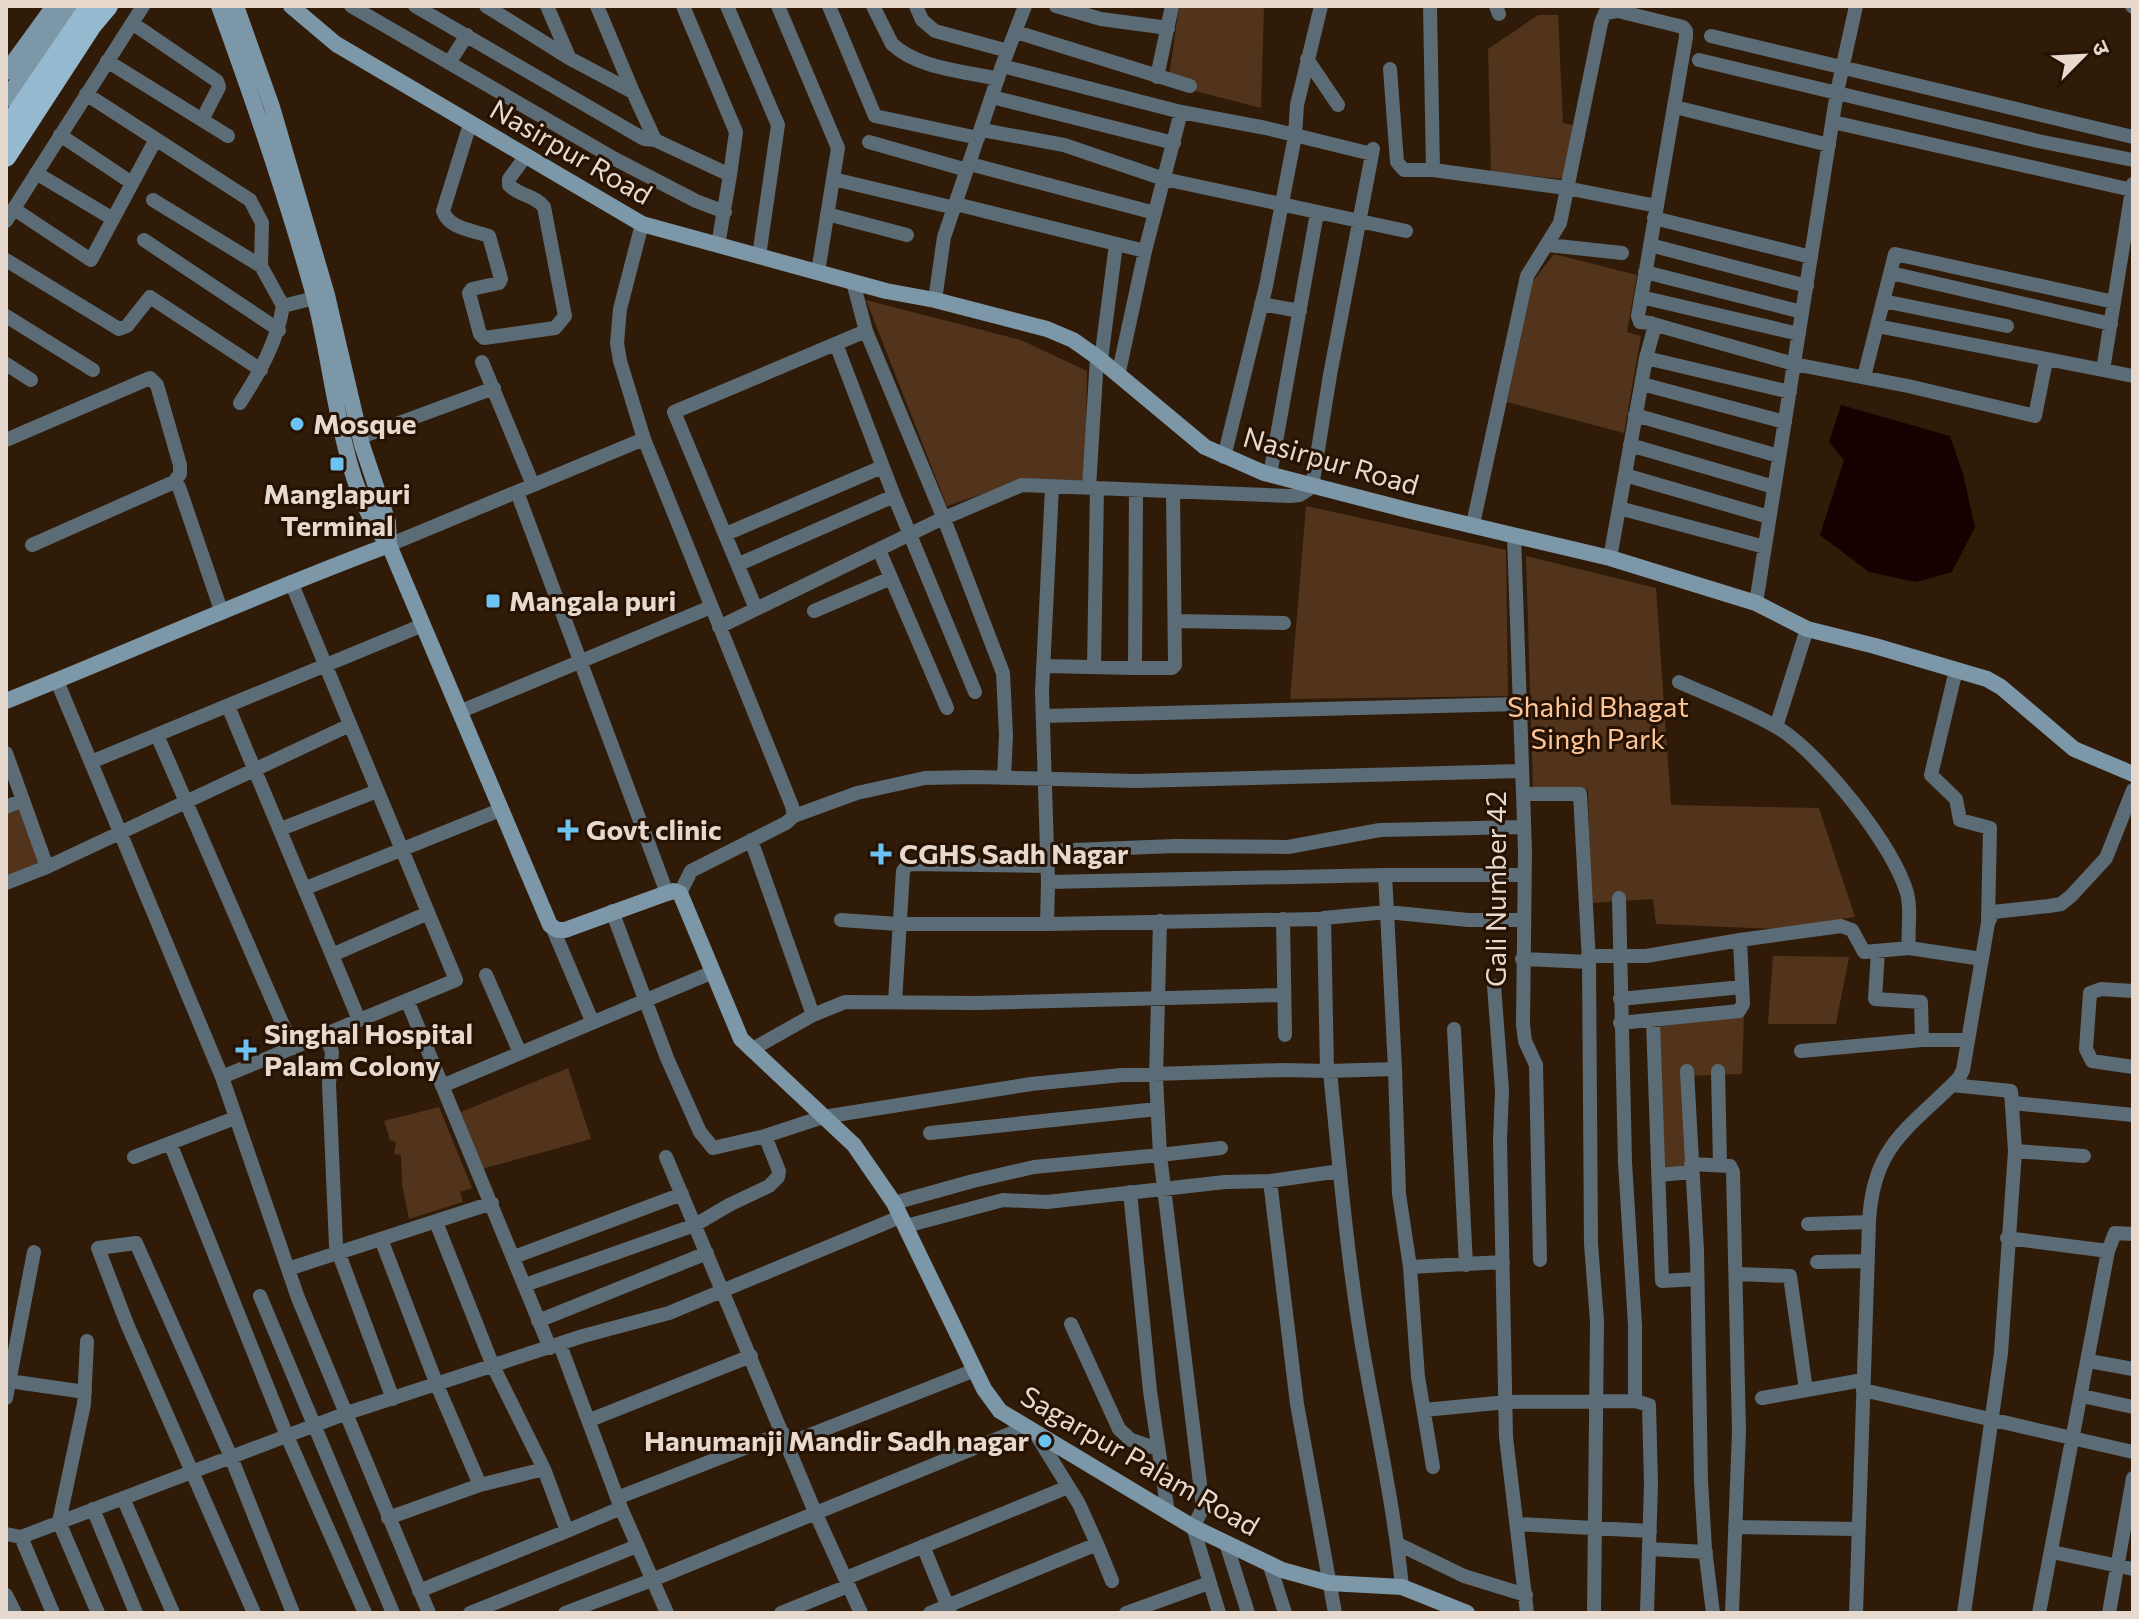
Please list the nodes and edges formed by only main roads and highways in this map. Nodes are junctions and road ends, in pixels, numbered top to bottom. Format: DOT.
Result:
graph roads {
  1 [pos="90,6"];
  2 [pos="108,6"];
  3 [pos="6,129"];
  4 [pos="6,157"];
  1 -- 3 [label="main road"];
  2 -- 4 [label="main road"];
}
